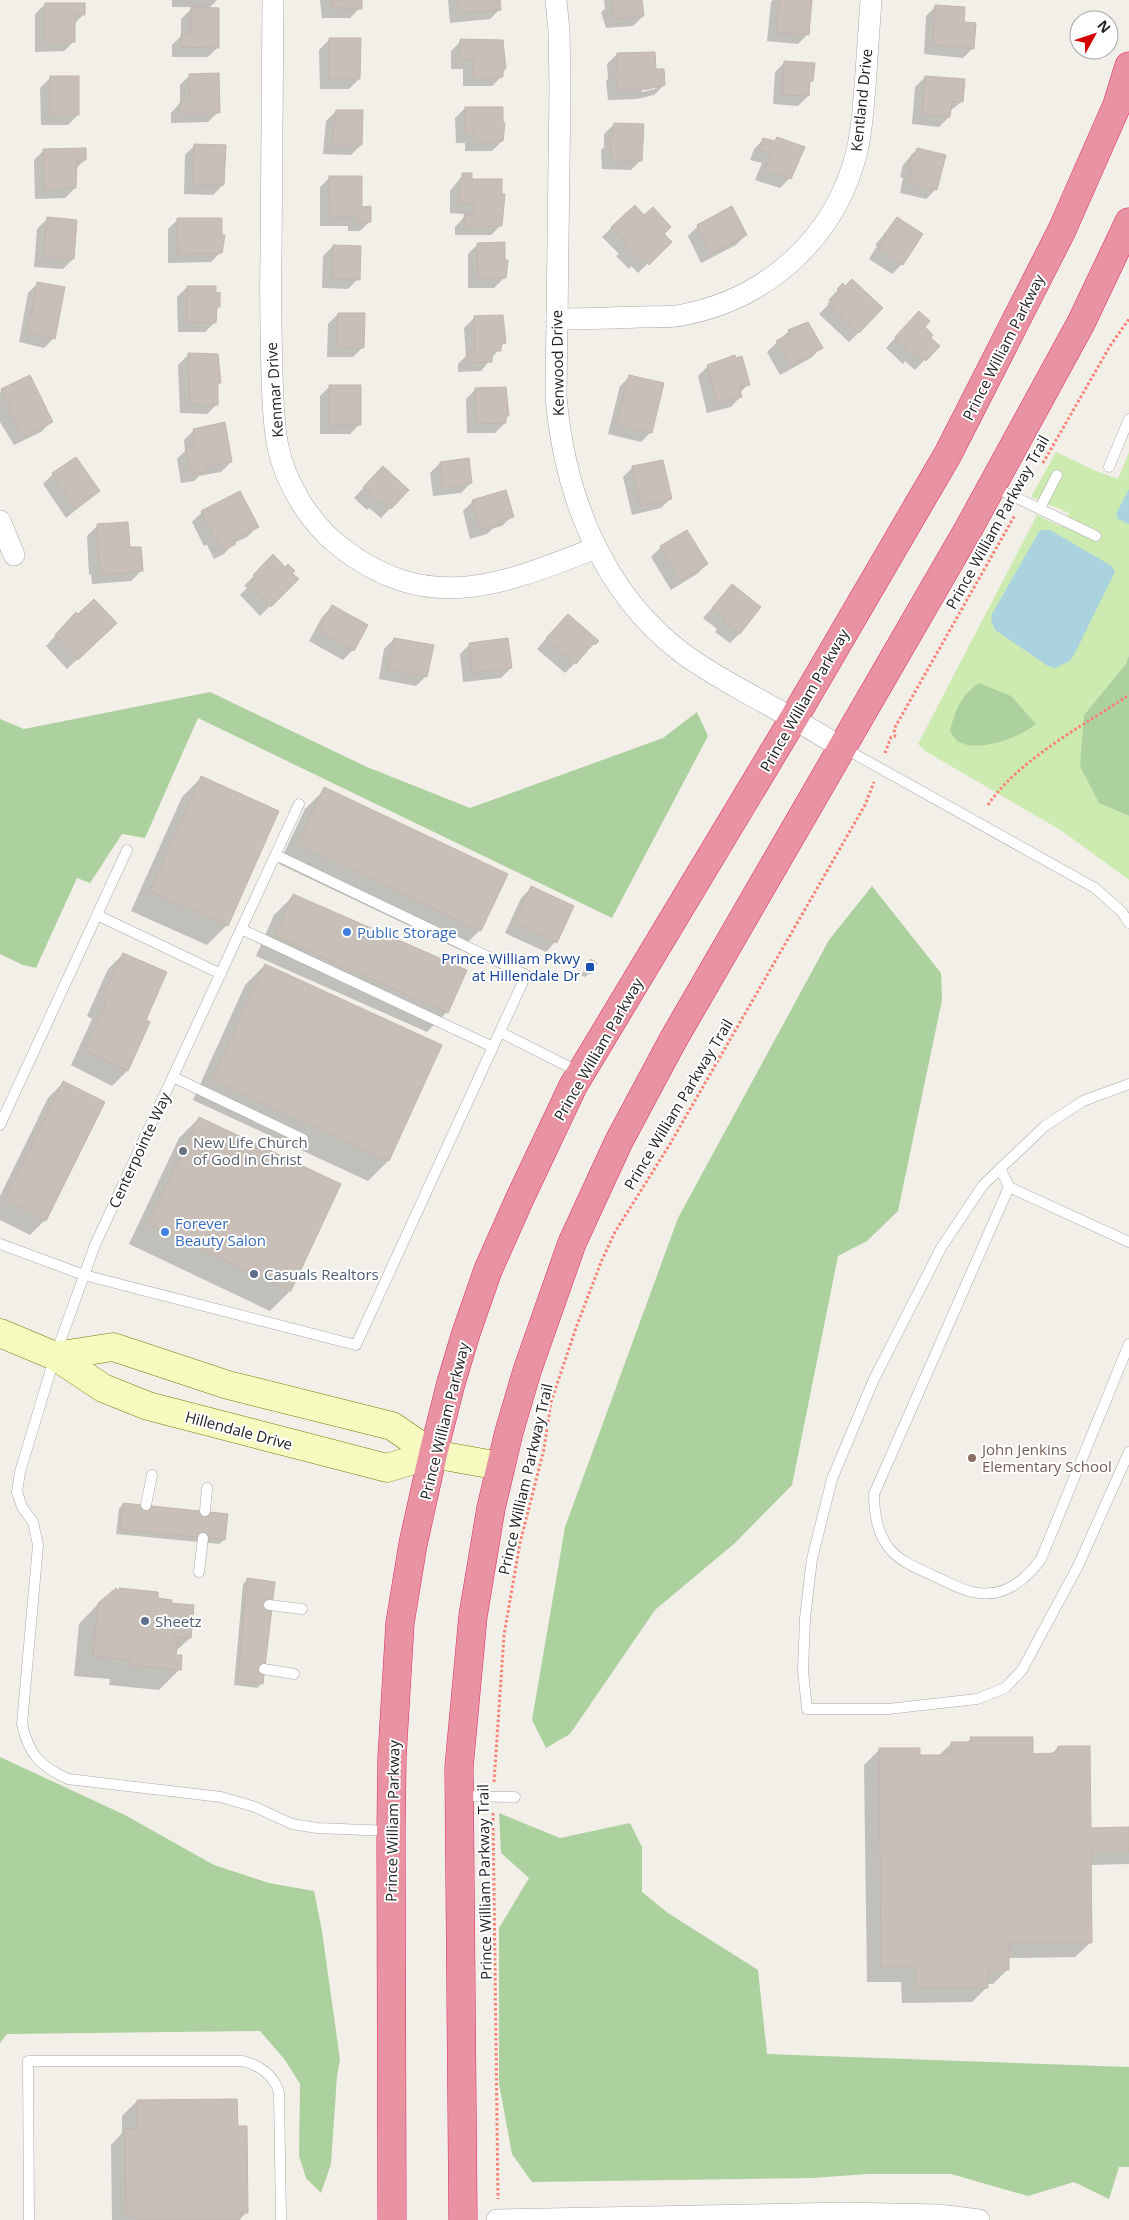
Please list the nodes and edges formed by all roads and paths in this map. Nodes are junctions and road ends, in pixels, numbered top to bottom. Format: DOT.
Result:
graph roads {
  1 [pos="273,0"];
  2 [pos="556,0"];
  3 [pos="871,0"];
  4 [pos="1129,66"];
  5 [pos="1129,222"];
  6 [pos="556,320"];
  7 [pos="1129,320"];
  8 [pos="1129,419"];
  9 [pos="1042,466"];
  10 [pos="1109,468"];
  11 [pos="1057,475"];
  12 [pos="992,486"];
  13 [pos="1023,500"];
  14 [pos="1040,508"];
  15 [pos="0,521"];
  16 [pos="1096,536"];
  17 [pos="596,548"];
  18 [pos="14,555"];
  19 [pos="1129,695"];
  20 [pos="794,718"];
  21 [pos="892,737"];
  22 [pos="841,747"];
  23 [pos="299,804"];
  24 [pos="865,805"];
  25 [pos="988,805"];
  26 [pos="127,850"];
  27 [pos="276,855"];
  28 [pos="97,914"];
  29 [pos="1129,923"];
  30 [pos="241,929"];
  31 [pos="221,974"];
  32 [pos="500,1032"];
  33 [pos="493,1047"];
  34 [pos="581,1073"];
  35 [pos="173,1077"];
  36 [pos="1129,1084"];
  37 [pos="0,1125"];
  38 [pos="303,1139"];
  39 [pos="1000,1168"];
  40 [pos="1009,1187"];
  41 [pos="1126,1240"];
  42 [pos="0,1244"];
  43 [pos="84,1275"];
  44 [pos="0,1333"];
  45 [pos="1129,1344"];
  46 [pos="55,1356"];
  47 [pos="1129,1452"];
  48 [pos="433,1454"];
  49 [pos="500,1466"];
  50 [pos="152,1476"];
  51 [pos="207,1488"];
  52 [pos="146,1505"];
  53 [pos="205,1511"];
  54 [pos="203,1538"];
  55 [pos="199,1572"];
  56 [pos="269,1605"];
  57 [pos="302,1610"];
  58 [pos="264,1669"];
  59 [pos="294,1674"];
  60 [pos="460,1796"];
  61 [pos="493,1797"];
  62 [pos="515,1797"];
  63 [pos="390,1831"];
  64 [pos="497,2174"];
  65 [pos="845,2217"];
  66 [pos="661,2218"];
  67 [pos="29,2220"];
  68 [pos="282,2220"];
  69 [pos="392,2220"];
  70 [pos="463,2220"];
  71 [pos="497,2220"];
  72 [pos="979,2220"];
  1 -- 17 [label="street, Kenmar Drive"];
  2 -- 6 [label="street, Kenwood Drive"];
  3 -- 6 [label="street, Kentland Drive"];
  4 -- 20 [label="highway, Prince William Parkway"];
  5 -- 12 [label="highway"];
  6 -- 17 [label="street, Kenwood Drive"];
  7 -- 9 [label="path, Prince William Parkway Trail"];
  8 -- 10 [label="lane"];
  11 -- 14 [label="lane"];
  12 -- 13 [label="lane"];
  12 -- 22 [label="highway"];
  13 -- 14 [label="lane"];
  13 -- 21 [label="path, Prince William Parkway Trail"];
  14 -- 16 [label="lane"];
  15 -- 18 [label="street"];
  17 -- 20 [label="street, Kenwood Drive"];
  19 -- 25 [label="path"];
  20 -- 22 [label="street, Kenwood Drive"];
  20 -- 34 [label="highway, Prince William Parkway"];
  22 -- 29 [label="lane"];
  22 -- 49 [label="highway"];
  23 -- 27 [label="lane, Centerpointe Way"];
  24 -- 61 [label="path, Prince William Parkway Trail"];
  26 -- 28 [label="lane"];
  27 -- 30 [label="lane, Centerpointe Way"];
  27 -- 32 [label="lane"];
  28 -- 31 [label="lane"];
  28 -- 37 [label="lane"];
  30 -- 31 [label="lane, Centerpointe Way"];
  30 -- 33 [label="lane"];
  31 -- 35 [label="lane, Centerpointe Way"];
  32 -- 33 [label="lane"];
  32 -- 34 [label="lane"];
  33 -- 43 [label="lane"];
  34 -- 48 [label="highway, Prince William Parkway"];
  35 -- 38 [label="lane"];
  35 -- 43 [label="lane, Centerpointe Way"];
  36 -- 39 [label="lane"];
  39 -- 40 [label="lane"];
  39 -- 47 [label="lane"];
  40 -- 41 [label="lane"];
  40 -- 45 [label="lane"];
  42 -- 43 [label="lane"];
  43 -- 46 [label="lane, Centerpointe Way"];
  44 -- 46 [label="main road, Hillendale Drive"];
  46 -- 48 [label="main road, Hillendale Drive"];
  46 -- 48 [label="main road, Hillendale Drive"];
  46 -- 63 [label="lane, Centerpointe Way"];
  48 -- 49 [label="main road, Hillendale Drive"];
  48 -- 63 [label="highway, Prince William Parkway"];
  49 -- 60 [label="highway"];
  50 -- 52 [label="lane"];
  51 -- 53 [label="lane"];
  54 -- 55 [label="lane"];
  56 -- 57 [label="lane"];
  58 -- 59 [label="lane"];
  60 -- 61 [label="lane"];
  60 -- 70 [label="highway"];
  61 -- 62 [label="lane"];
  61 -- 64 [label="path, Prince William Parkway Trail"];
  63 -- 69 [label="highway, Prince William Parkway"];
  65 -- 66 [label="street"];
  65 -- 72 [label="street"];
  66 -- 71 [label="street"];
  67 -- 68 [label="lane"];
}
